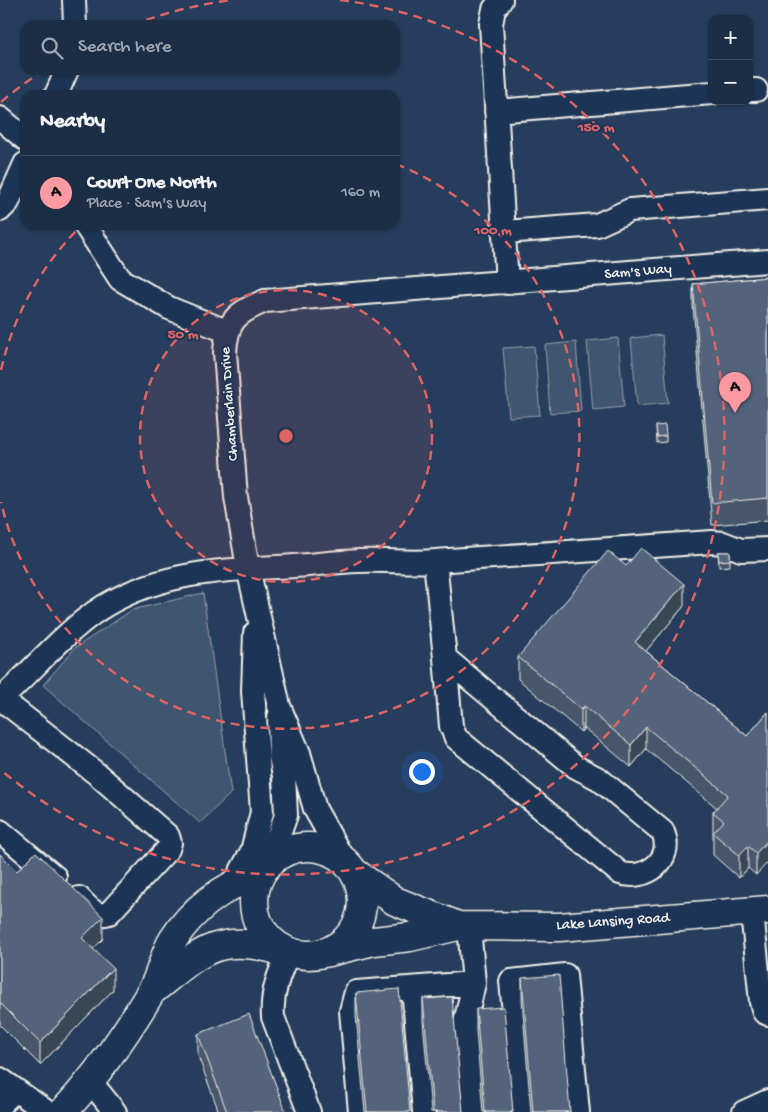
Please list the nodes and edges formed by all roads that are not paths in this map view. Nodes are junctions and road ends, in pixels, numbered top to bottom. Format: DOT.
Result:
graph roads {
  1 [pos="74,0"];
  2 [pos="501,0"];
  3 [pos="75,20"];
  4 [pos="65,75"];
  5 [pos="58,90"];
  6 [pos="708,93"];
  7 [pos="496,111"];
  8 [pos="0,118"];
  9 [pos="20,135"];
  10 [pos="20,175"];
  11 [pos="768,199"];
  12 [pos="0,210"];
  13 [pos="88,230"];
  14 [pos="505,232"];
  15 [pos="768,261"];
  16 [pos="508,283"];
  17 [pos="226,332"];
  18 [pos="768,549"];
  19 [pos="436,562"];
  20 [pos="248,568"];
  21 [pos="257,604"];
  22 [pos="445,658"];
  23 [pos="1,700"];
  24 [pos="279,706"];
  25 [pos="0,831"];
  26 [pos="349,866"];
  27 [pos="266,867"];
  28 [pos="235,882"];
  29 [pos="760,910"];
  30 [pos="464,926"];
  31 [pos="285,950"];
  32 [pos="325,953"];
  33 [pos="474,983"];
  34 [pos="413,988"];
  35 [pos="152,991"];
  36 [pos="768,1014"];
  37 [pos="91,1082"];
  38 [pos="5,1091"];
  39 [pos="768,1101"];
  40 [pos="47,1112"];
  41 [pos="63,1112"];
  42 [pos="115,1112"];
  43 [pos="310,1112"];
  44 [pos="360,1112"];
  45 [pos="424,1112"];
  46 [pos="474,1112"];
  47 [pos="523,1112"];
  48 [pos="578,1112"];
  49 [pos="744,1112"];
  1 -- 3 [label="street"];
  2 -- 7 [label="street"];
  4 -- 5 [label="street"];
  6 -- 7 [label="street"];
  7 -- 14 [label="street"];
  8 -- 9 [label="street"];
  10 -- 12 [label="street"];
  11 -- 14 [label="street"];
  13 -- 17 [label="street"];
  14 -- 16 [label="street"];
  15 -- 16 [label="street, Sam's Way"];
  16 -- 17 [label="street, Chamberlain Drive"];
  17 -- 20 [label="street, Chamberlain Drive"];
  18 -- 19 [label="street"];
  19 -- 20 [label="street"];
  19 -- 22 [label="street"];
  20 -- 21 [label="street, Chamberlain Drive"];
  20 -- 23 [label="street"];
  21 -- 24 [label="street, Chamberlain Drive"];
  21 -- 28 [label="street"];
  22 -- 22 [label="street"];
  23 -- 25 [label="street"];
  24 -- 26 [label="street, Chamberlain Drive"];
  24 -- 27 [label="street, Chamberlain Drive"];
  26 -- 27 [label="main road"];
  26 -- 30 [label="main road, Lake Lansing Road"];
  26 -- 32 [label="main road"];
  27 -- 28 [label="main road"];
  27 -- 31 [label="main road"];
  28 -- 35 [label="main road"];
  29 -- 30 [label="main road, Lake Lansing Road"];
  29 -- 36 [label="street"];
  30 -- 32 [label="main road, Lake Lansing Road"];
  30 -- 33 [label="street"];
  31 -- 32 [label="main road"];
  31 -- 35 [label="main road"];
  31 -- 43 [label="street"];
  33 -- 34 [label="street"];
  33 -- 46 [label="street"];
  34 -- 44 [label="street"];
  34 -- 45 [label="street"];
  35 -- 37 [label="main road"];
  37 -- 41 [label="main road"];
  37 -- 42 [label="street"];
  38 -- 40 [label="street"];
  39 -- 49 [label="street"];
  47 -- 48 [label="street"];
}
